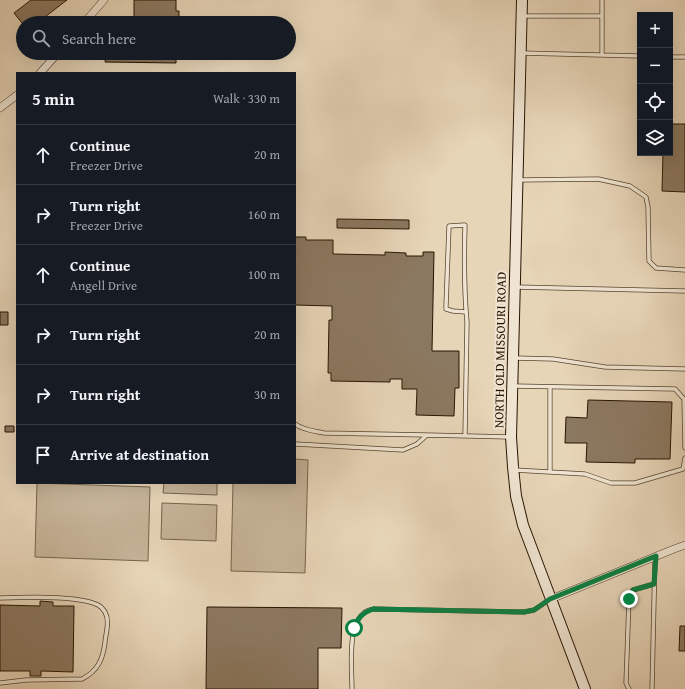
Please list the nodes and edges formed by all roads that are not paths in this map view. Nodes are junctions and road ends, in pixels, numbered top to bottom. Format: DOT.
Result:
graph roads {
  1 [pos="104,0"];
  2 [pos="522,0"];
  3 [pos="602,0"];
  4 [pos="90,16"];
  5 [pos="522,16"];
  6 [pos="602,16"];
  7 [pos="521,54"];
  8 [pos="602,55"];
  9 [pos="637,56"];
  10 [pos="673,57"];
  11 [pos="685,58"];
  12 [pos="52,60"];
  13 [pos="41,72"];
  14 [pos="16,96"];
  15 [pos="0,108"];
  16 [pos="518,180"];
  17 [pos="685,270"];
  18 [pos="515,287"];
  19 [pos="685,291"];
  20 [pos="466,312"];
  21 [pos="513,358"];
  22 [pos="685,369"];
  23 [pos="512,386"];
  24 [pos="550,387"];
  25 [pos="296,425"];
  26 [pos="427,435"];
  27 [pos="465,436"];
  28 [pos="511,437"];
  29 [pos="296,444"];
  30 [pos="685,448"];
  31 [pos="685,458"];
  32 [pos="513,470"];
  33 [pos="550,472"];
  34 [pos="685,545"];
  35 [pos="656,556"];
  36 [pos="654,584"];
  37 [pos="0,598"];
  38 [pos="550,599"];
  39 [pos="0,683"];
  40 [pos="352,689"];
  41 [pos="585,689"];
  42 [pos="629,689"];
  43 [pos="652,689"];
  1 -- 4 [label="street"];
  2 -- 5 [label="main road, NORTH OLD MISSOURI ROAD"];
  3 -- 6 [label="lane"];
  5 -- 6 [label="lane"];
  5 -- 7 [label="main road, NORTH OLD MISSOURI ROAD"];
  6 -- 8 [label="lane"];
  7 -- 8 [label="lane"];
  7 -- 16 [label="main road, NORTH OLD MISSOURI ROAD"];
  8 -- 9 [label="lane"];
  10 -- 11 [label="lane"];
  12 -- 13 [label="street"];
  14 -- 15 [label="street"];
  16 -- 17 [label="lane"];
  16 -- 18 [label="main road, NORTH OLD MISSOURI ROAD"];
  18 -- 19 [label="lane"];
  18 -- 21 [label="main road, NORTH OLD MISSOURI ROAD"];
  20 -- 20 [label="lane"];
  20 -- 27 [label="lane"];
  21 -- 22 [label="lane"];
  21 -- 23 [label="main road, NORTH OLD MISSOURI ROAD"];
  23 -- 24 [label="lane"];
  23 -- 28 [label="main road, NORTH OLD MISSOURI ROAD"];
  24 -- 30 [label="lane"];
  24 -- 33 [label="lane"];
  25 -- 26 [label="lane"];
  26 -- 27 [label="lane"];
  26 -- 29 [label="lane"];
  27 -- 28 [label="lane"];
  28 -- 32 [label="main road, NORTH OLD MISSOURI ROAD"];
  31 -- 33 [label="lane"];
  32 -- 33 [label="lane"];
  32 -- 38 [label="main road, NORTH OLD MISSOURI ROAD"];
  34 -- 35 [label="street"];
  35 -- 36 [label="lane"];
  35 -- 38 [label="street"];
  36 -- 42 [label="lane"];
  36 -- 43 [label="lane"];
  37 -- 39 [label="lane"];
  38 -- 40 [label="lane"];
  38 -- 41 [label="main road, NORTH OLD MISSOURI ROAD"];
}
